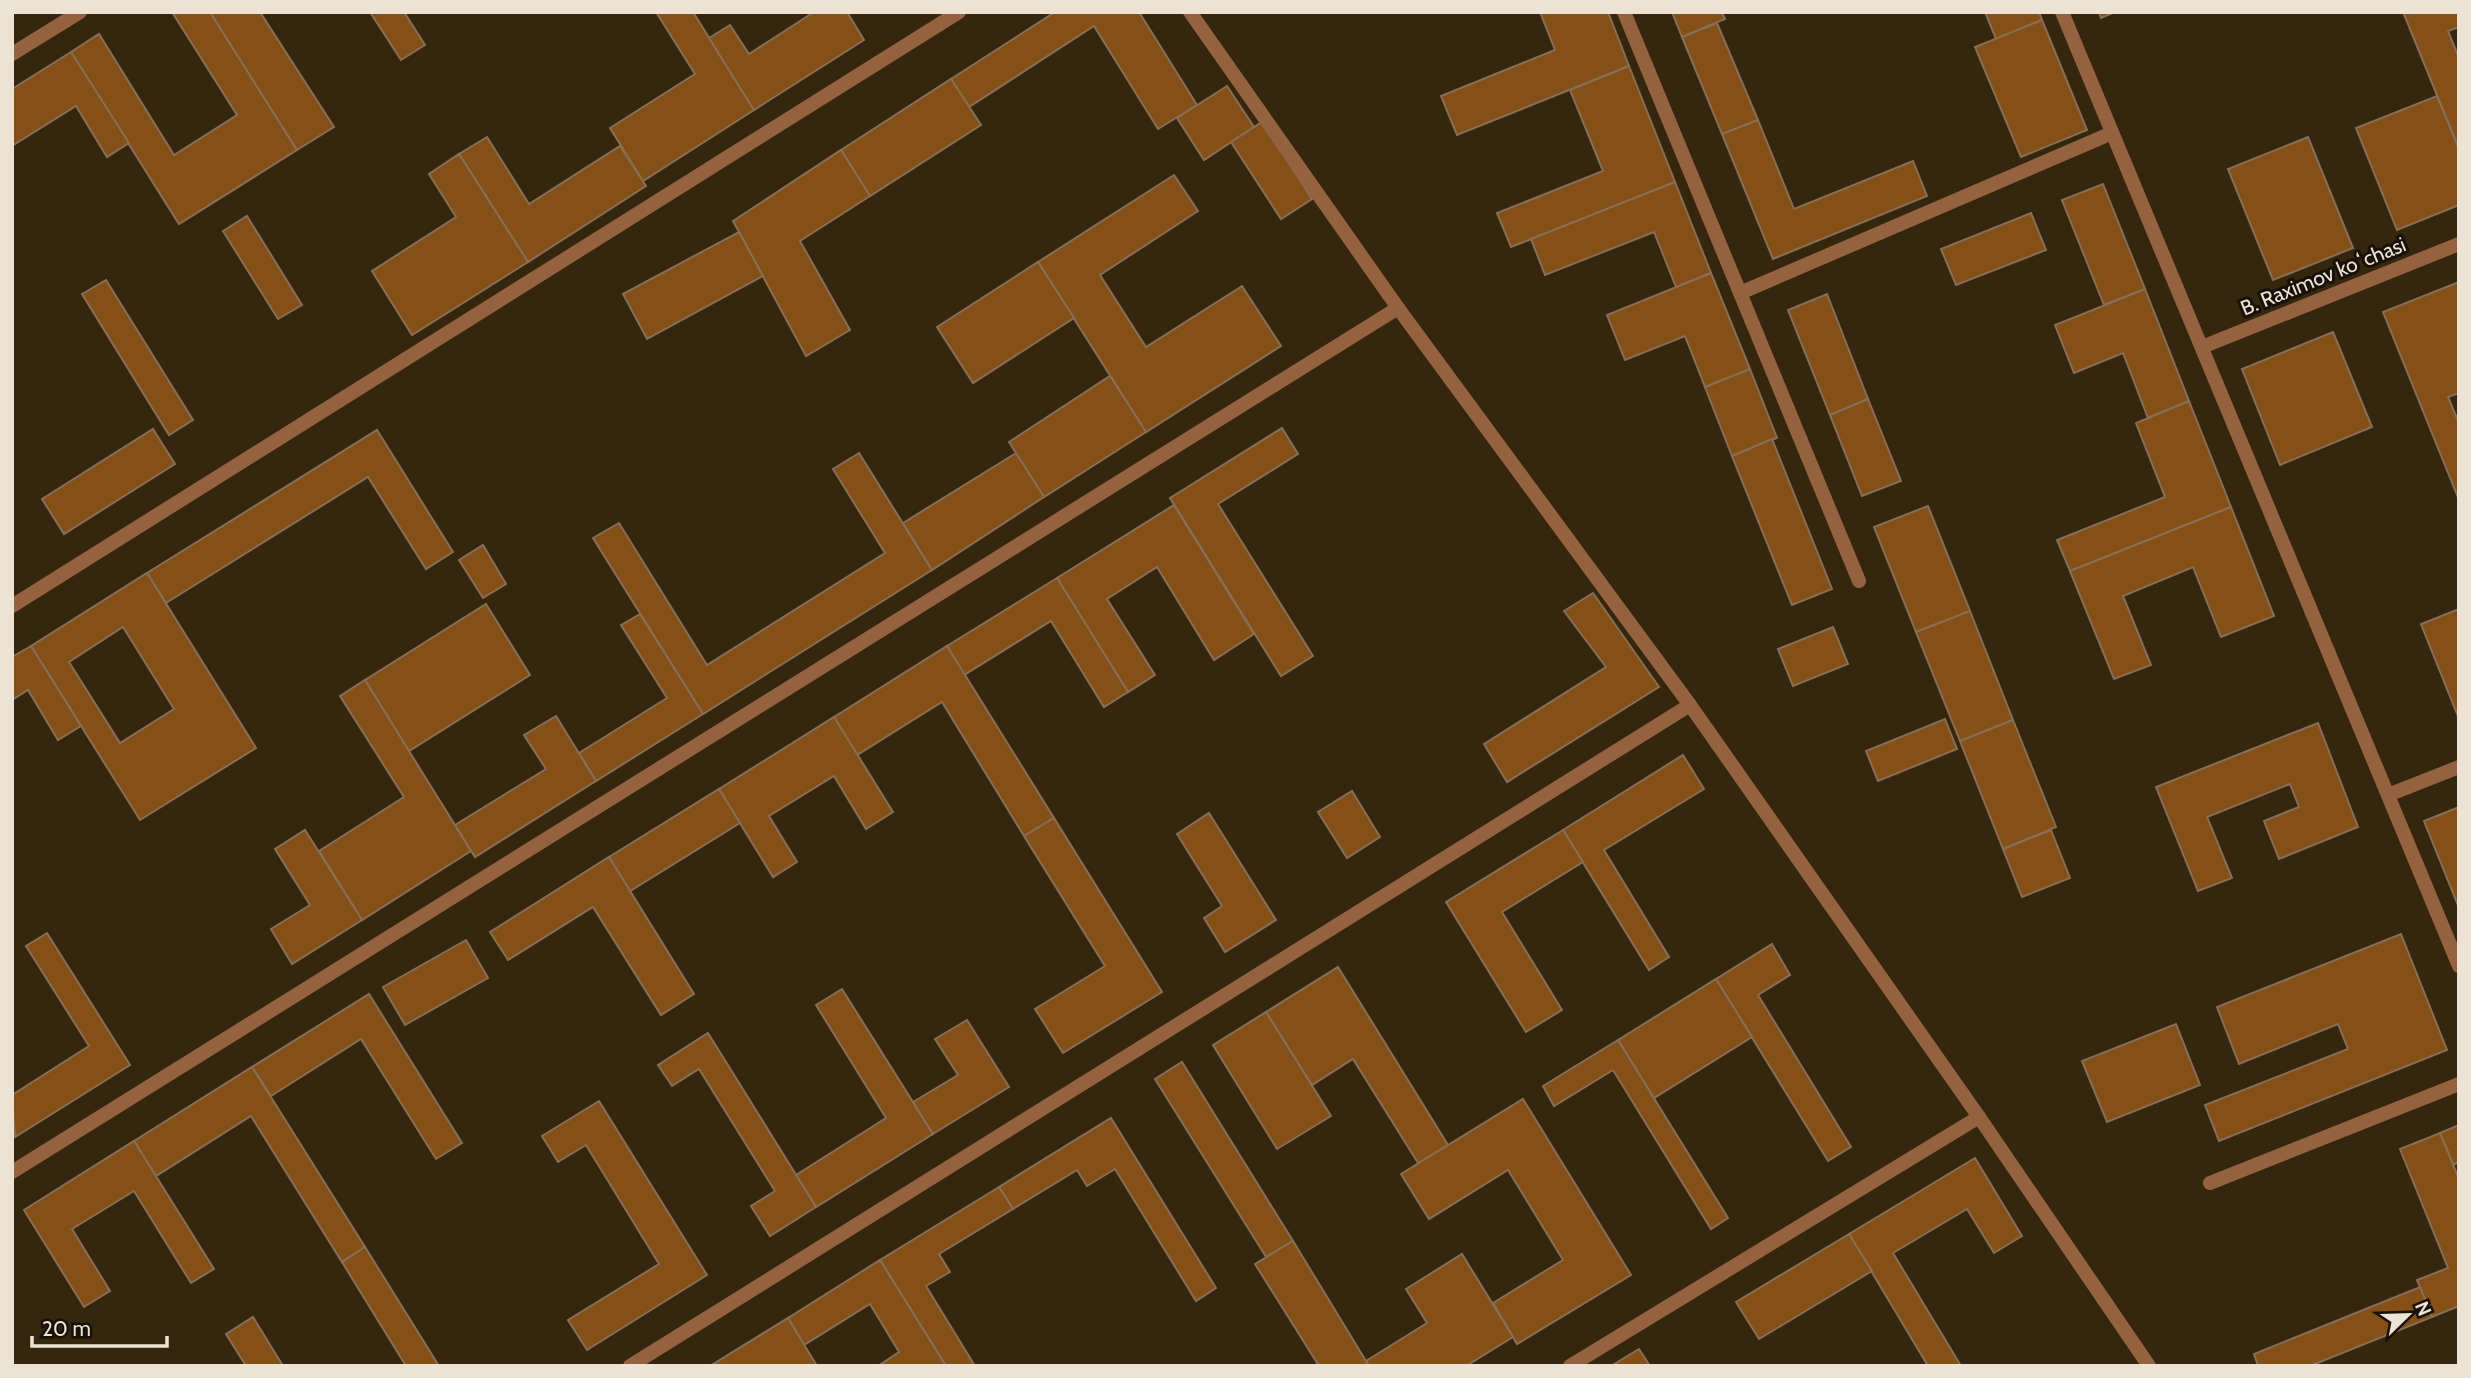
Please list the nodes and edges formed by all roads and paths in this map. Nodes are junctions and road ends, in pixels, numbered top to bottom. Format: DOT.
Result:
graph roads {
  1 [pos="80,12"];
  2 [pos="959,12"];
  3 [pos="1190,12"];
  4 [pos="1624,12"];
  5 [pos="2062,12"];
  6 [pos="12,54"];
  7 [pos="2112,134"];
  8 [pos="2459,244"];
  9 [pos="1740,293"];
  10 [pos="1398,307"];
  11 [pos="2202,347"];
  12 [pos="1859,581"];
  13 [pos="12,606"];
  14 [pos="1690,705"];
  15 [pos="2459,767"];
  16 [pos="2388,795"];
  17 [pos="2459,966"];
  18 [pos="2459,1084"];
  19 [pos="1979,1116"];
  20 [pos="12,1172"];
  21 [pos="2210,1183"];
  22 [pos="630,1366"];
  23 [pos="1570,1366"];
  24 [pos="2149,1366"];
  1 -- 6 [label="street"];
  2 -- 13 [label="street"];
  3 -- 10 [label="street"];
  4 -- 9 [label="street"];
  5 -- 7 [label="street"];
  7 -- 9 [label="street"];
  7 -- 11 [label="street"];
  8 -- 11 [label="street, B. Raximov koʻchasi"];
  9 -- 12 [label="street"];
  10 -- 14 [label="street"];
  10 -- 20 [label="street"];
  11 -- 16 [label="street"];
  14 -- 19 [label="street"];
  14 -- 22 [label="street"];
  15 -- 16 [label="street"];
  16 -- 17 [label="street"];
  18 -- 21 [label="street"];
  19 -- 23 [label="street"];
  19 -- 24 [label="street"];
}
